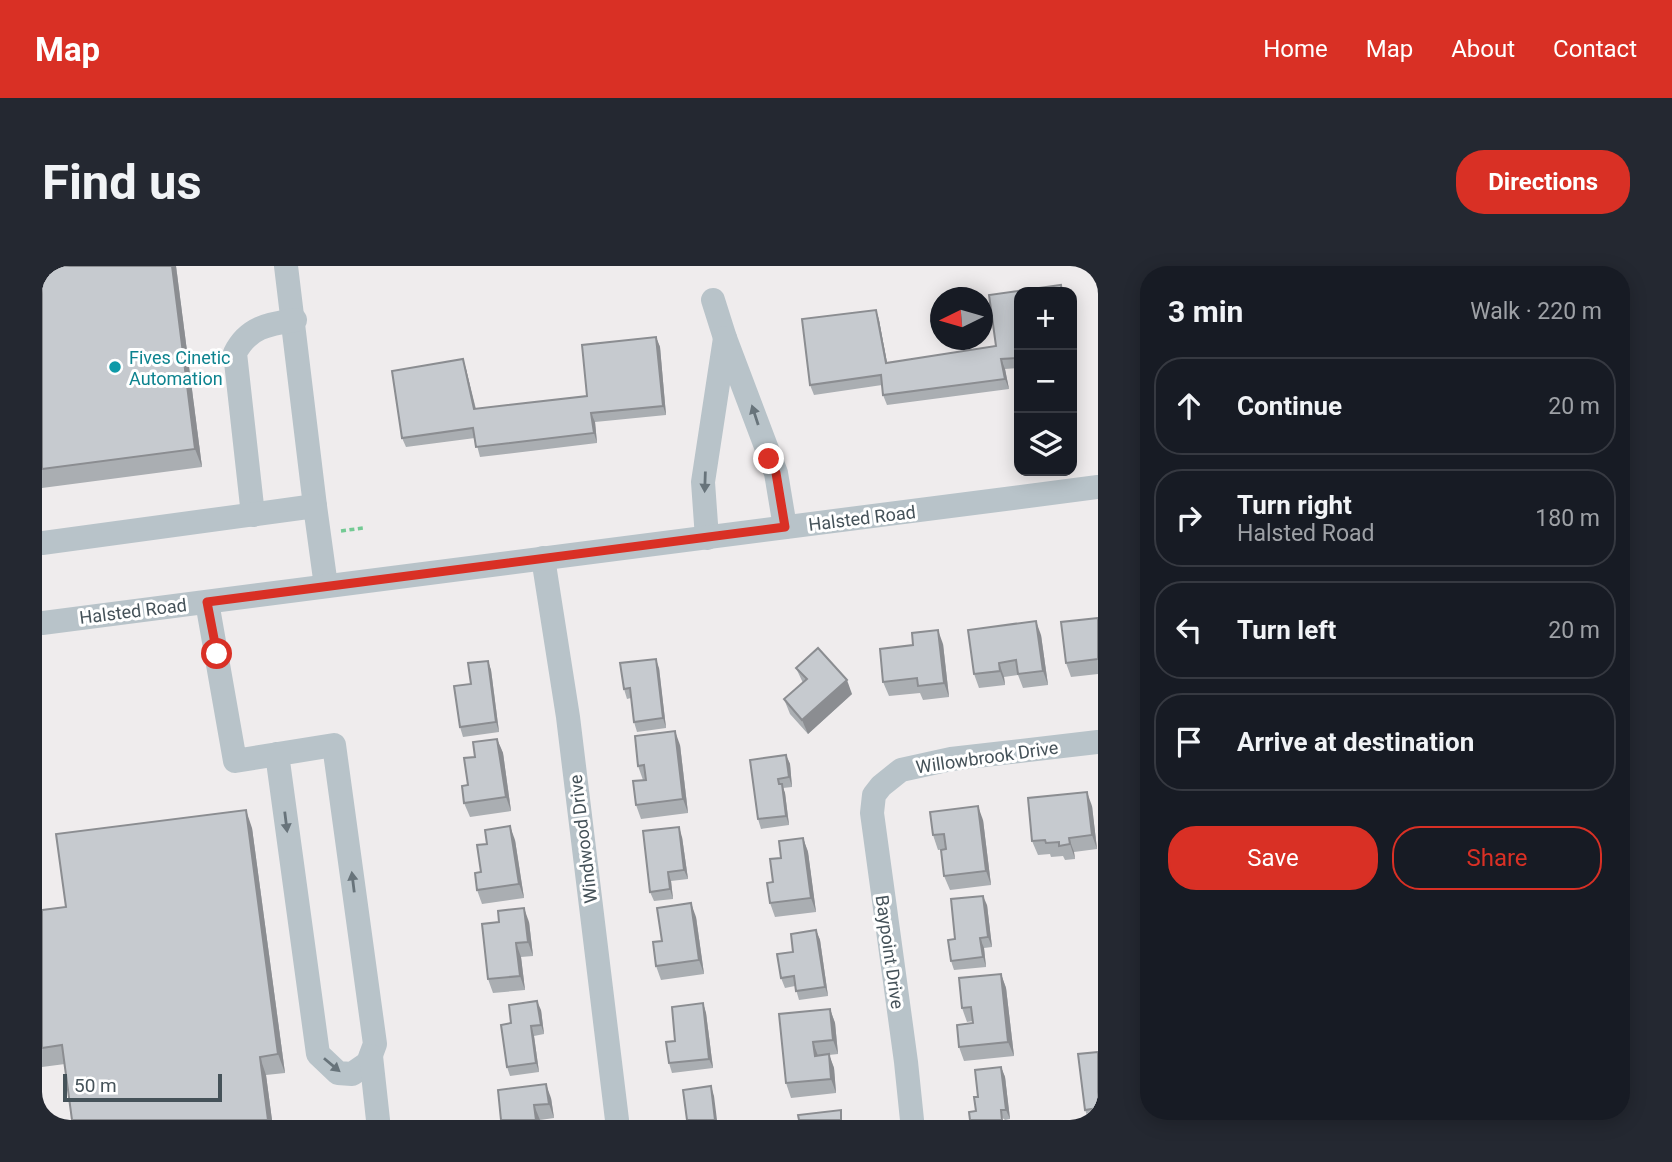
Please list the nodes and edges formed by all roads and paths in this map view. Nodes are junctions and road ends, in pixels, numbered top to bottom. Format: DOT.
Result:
graph roads {
  1 [pos="286,266"];
  2 [pos="713,300"];
  3 [pos="295,320"];
  4 [pos="725,338"];
  5 [pos="1098,487"];
  6 [pos="315,506"];
  7 [pos="253,515"];
  8 [pos="785,527"];
  9 [pos="707,538"];
  10 [pos="42,543"];
  11 [pos="543,558"];
  12 [pos="326,586"];
  13 [pos="207,602"];
  14 [pos="42,622"];
  15 [pos="1098,742"];
  16 [pos="277,754"];
  17 [pos="881,786"];
  18 [pos="371,1056"];
  19 [pos="378,1120"];
  20 [pos="617,1120"];
  21 [pos="912,1120"];
  1 -- 3 [label="street"];
  2 -- 4 [label="street"];
  3 -- 6 [label="street"];
  3 -- 7 [label="street"];
  8 -- 4 [label="street, one-way"];
  4 -- 9 [label="street, one-way"];
  5 -- 8 [label="street, Halsted Road"];
  6 -- 7 [label="street"];
  6 -- 12 [label="street"];
  7 -- 10 [label="street"];
  8 -- 9 [label="street, Halsted Road"];
  9 -- 11 [label="street, Halsted Road"];
  11 -- 12 [label="street, Halsted Road"];
  11 -- 20 [label="street, Windwood Drive"];
  12 -- 13 [label="street, Halsted Road"];
  13 -- 14 [label="street, Halsted Road"];
  13 -- 16 [label="street"];
  15 -- 17 [label="street, Willowbrook Drive"];
  16 -- 18 [label="street, one-way"];
  18 -- 16 [label="street, one-way"];
  17 -- 21 [label="street, Baypoint Drive"];
  18 -- 19 [label="street"];
}
